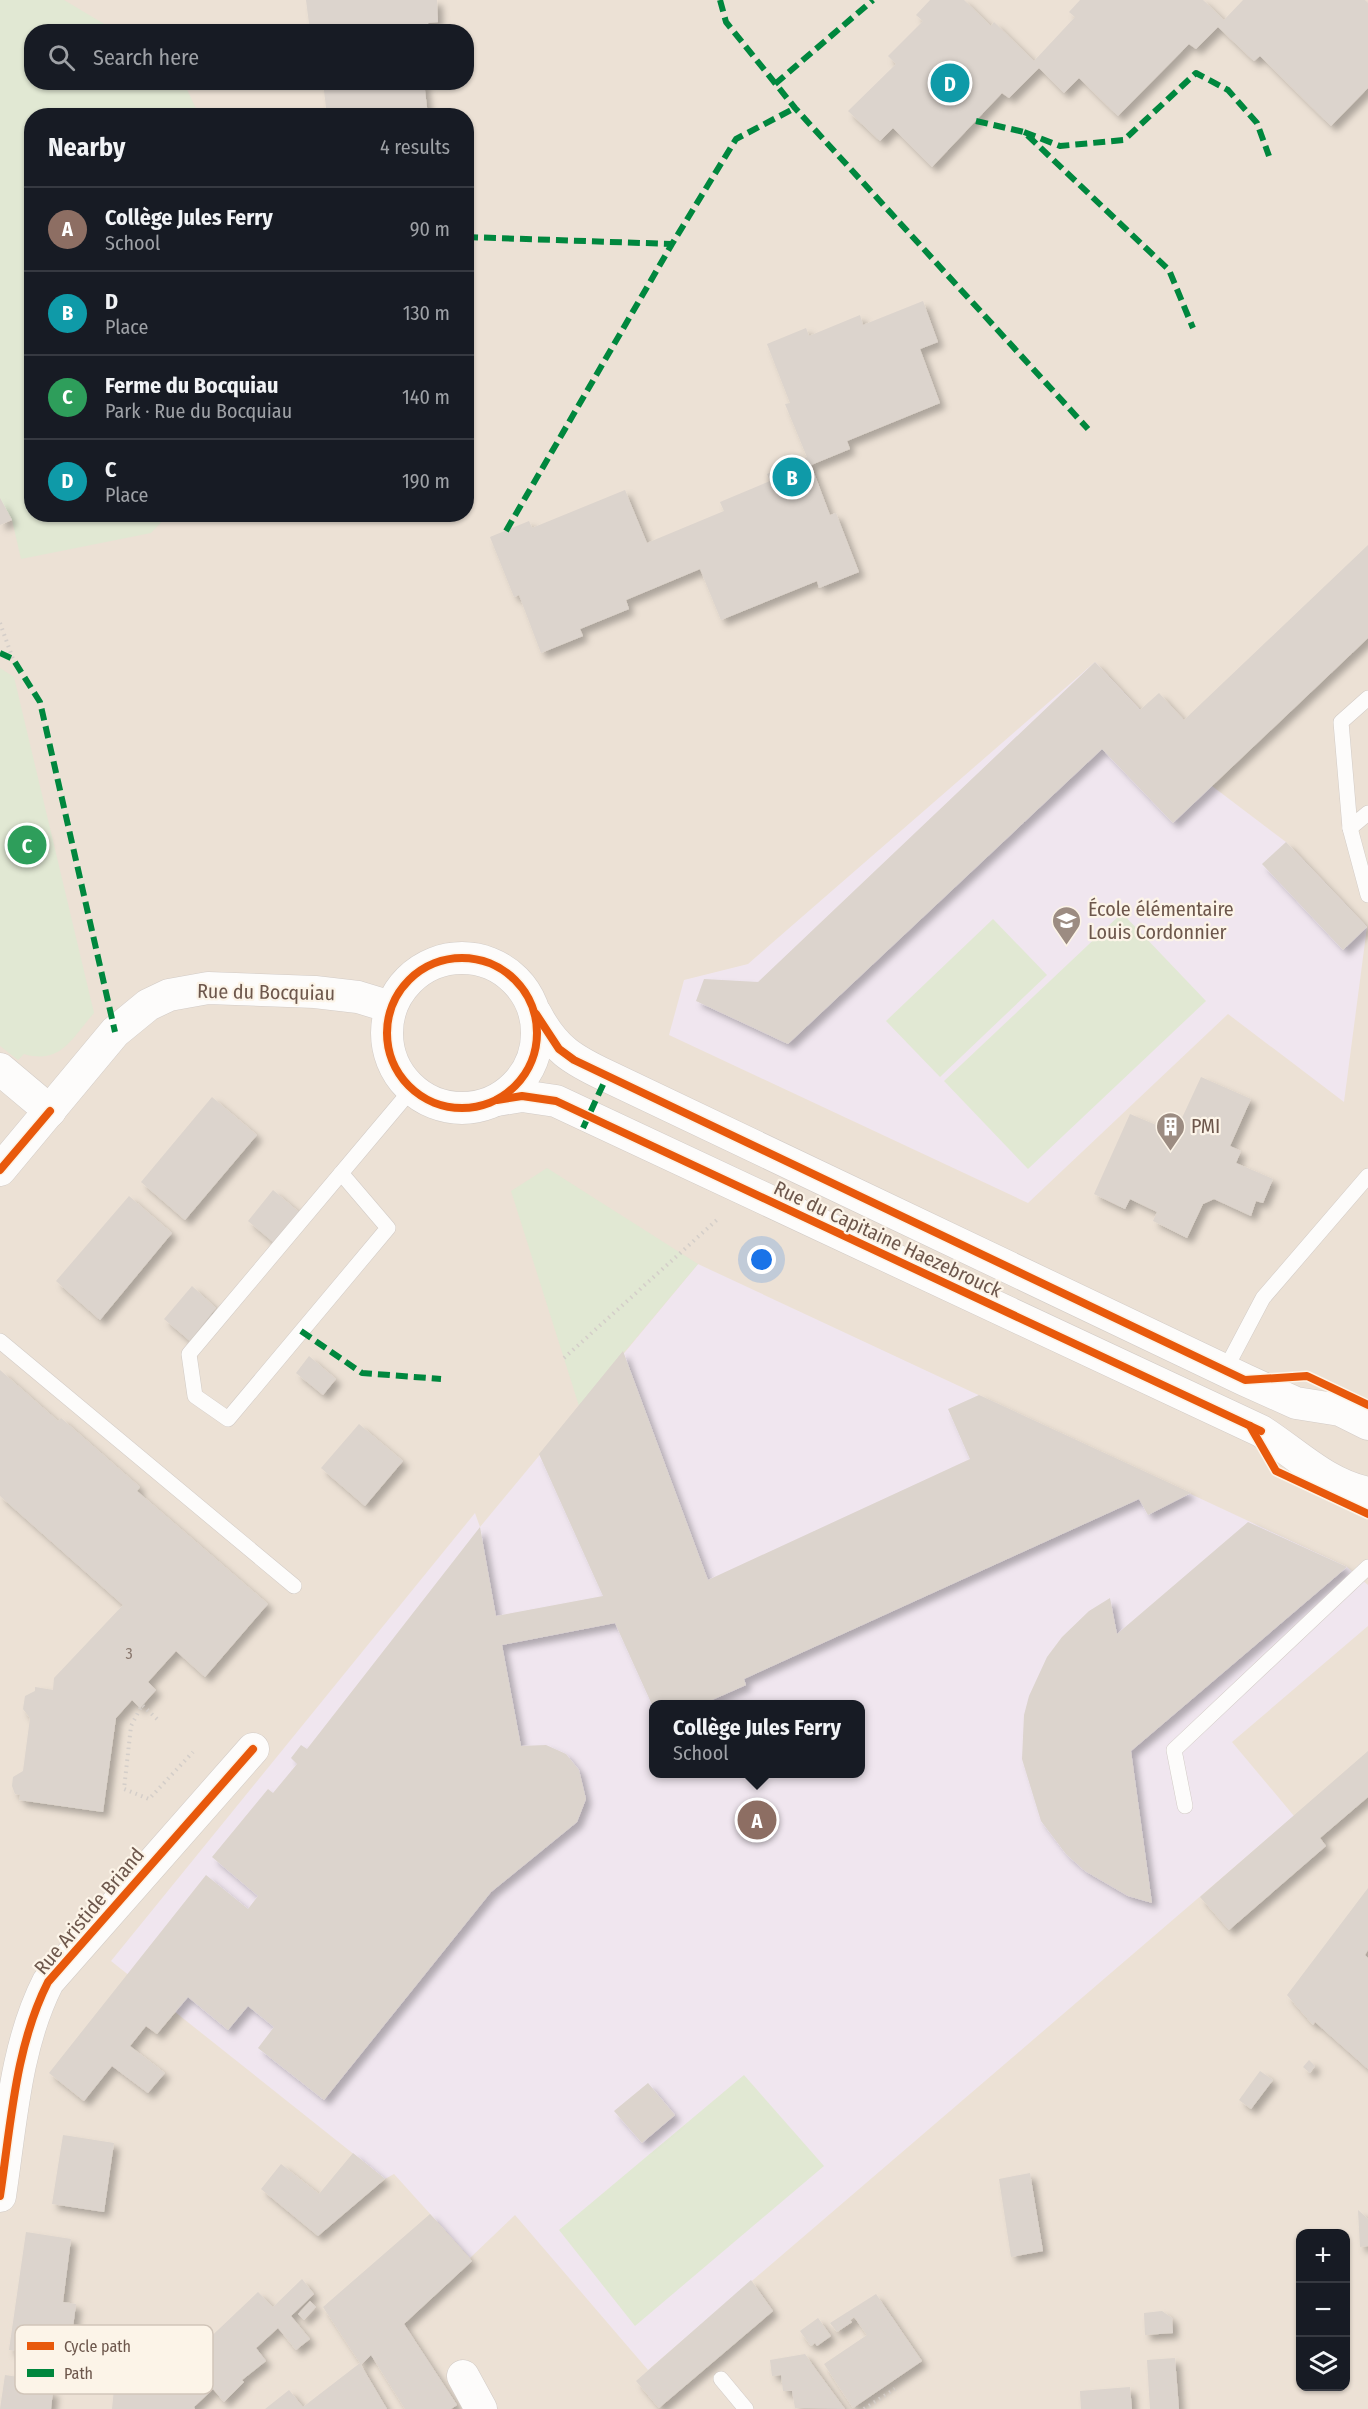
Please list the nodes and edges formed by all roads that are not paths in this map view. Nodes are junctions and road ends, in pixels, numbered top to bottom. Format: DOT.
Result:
graph roads {
  1 [pos="1368,698"];
  2 [pos="1368,813"];
  3 [pos="1350,828"];
  4 [pos="1368,895"];
  5 [pos="391,1007"];
  6 [pos="536,1014"];
  7 [pos="0,1069"];
  8 [pos="412,1089"];
  9 [pos="497,1100"];
  10 [pos="50,1111"];
  11 [pos="0,1170"];
  12 [pos="341,1173"];
  13 [pos="1368,1176"];
  14 [pos="0,1341"];
  15 [pos="1225,1370"];
  16 [pos="1368,1424"];
  17 [pos="1368,1493"];
  18 [pos="1368,1566"];
  19 [pos="294,1586"];
  20 [pos="253,1749"];
  21 [pos="1185,1806"];
  22 [pos="0,2196"];
  23 [pos="463,2376"];
  24 [pos="721,2379"];
  25 [pos="481,2409"];
  26 [pos="746,2409"];
  1 -- 3 [label="lane"];
  2 -- 3 [label="lane"];
  3 -- 4 [label="lane"];
  5 -- 6 [label="street"];
  5 -- 8 [label="street"];
  5 -- 10 [label="street, Rue du Bocquiau"];
  6 -- 9 [label="street"];
  6 -- 15 [label="street, Rue du Capitaine Haezebrouck"];
  7 -- 10 [label="street"];
  8 -- 9 [label="street"];
  8 -- 12 [label="lane"];
  9 -- 17 [label="street, Rue du Capitaine Haezebrouck"];
  10 -- 11 [label="street, Rue du Bocquiau"];
  12 -- 12 [label="lane"];
  13 -- 15 [label="lane"];
  14 -- 19 [label="lane"];
  15 -- 16 [label="street, Rue du Capitaine Haezebrouck"];
  18 -- 21 [label="lane"];
  20 -- 22 [label="street, Rue Aristide Briand"];
  23 -- 25 [label="street"];
  24 -- 26 [label="lane"];
}
